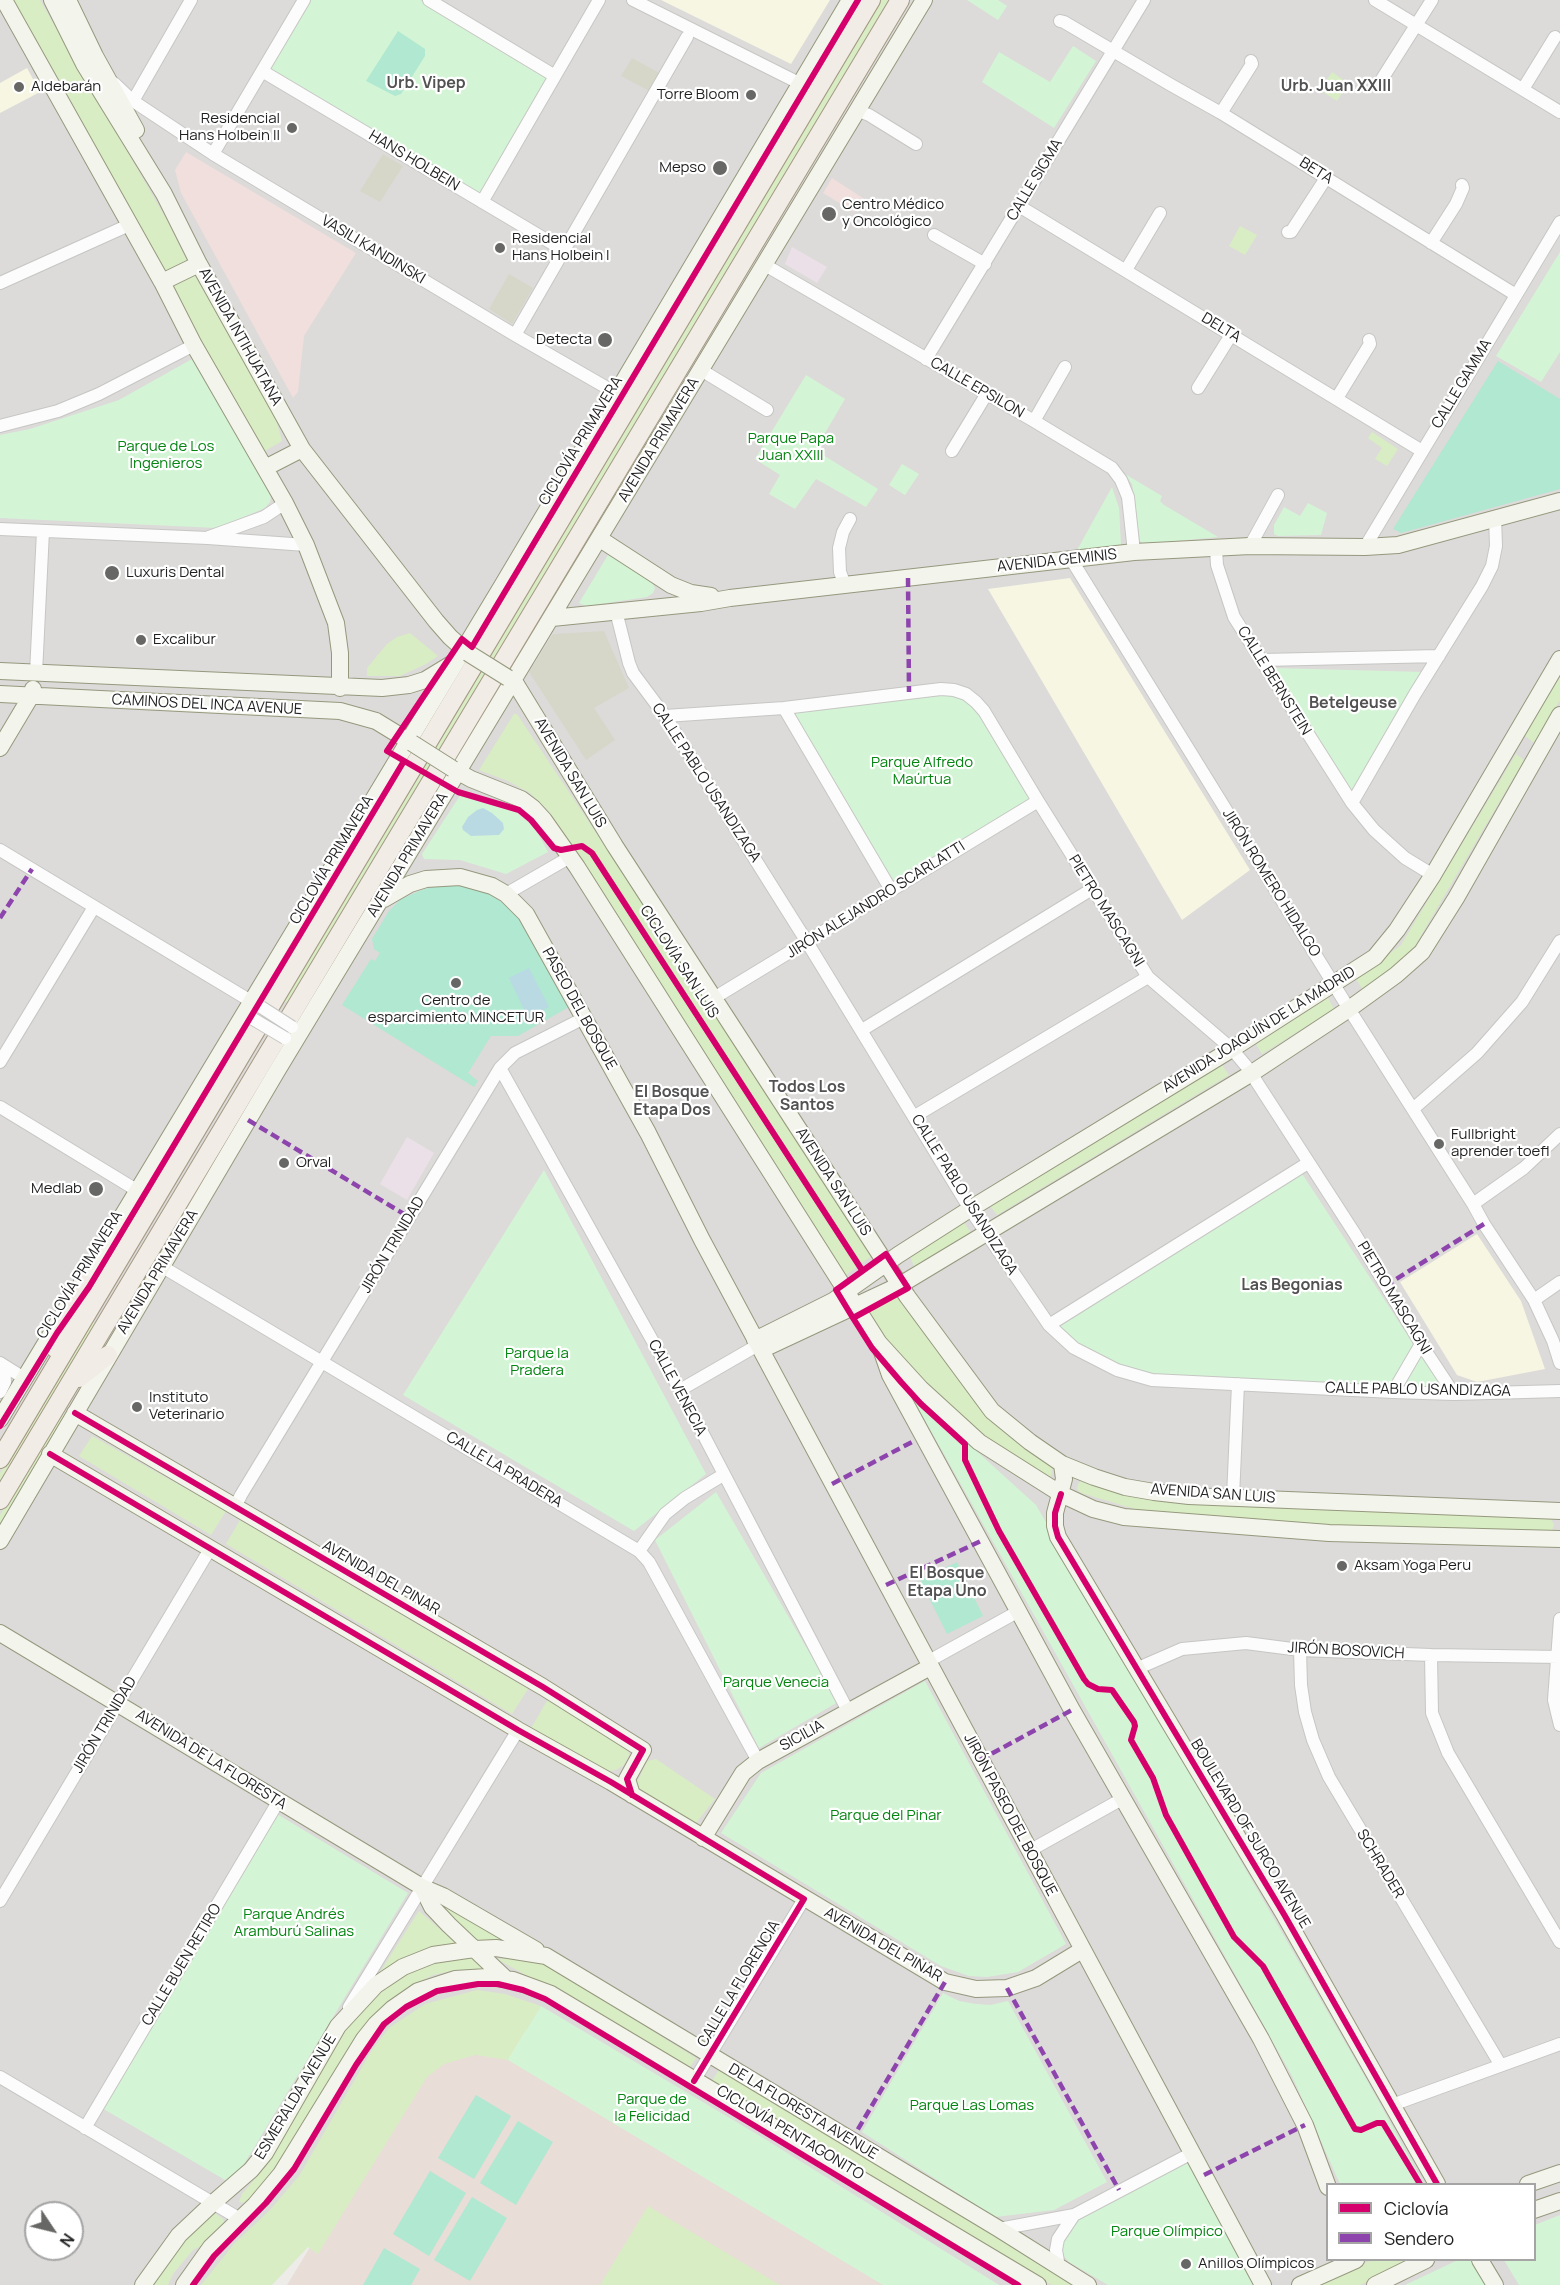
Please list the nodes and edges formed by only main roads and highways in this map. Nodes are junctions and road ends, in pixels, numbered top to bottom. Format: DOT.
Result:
graph roads {
  1 [pos="4,0"];
  2 [pos="52,0"];
  3 [pos="68,0"];
  4 [pos="850,0"];
  5 [pos="871,0"];
  6 [pos="900,0"];
  7 [pos="924,0"];
  8 [pos="807,87"];
  9 [pos="848,106"];
  10 [pos="164,194"];
  11 [pos="199,264"];
  12 [pos="162,282"];
  13 [pos="302,449"];
  14 [pos="265,468"];
  15 [pos="1560,501"];
  16 [pos="600,539"];
  17 [pos="649,571"];
  18 [pos="730,598"];
  19 [pos="636,609"];
  20 [pos="552,618"];
  21 [pos="463,654"];
  22 [pos="1560,659"];
  23 [pos="0,671"];
  24 [pos="36,673"];
  25 [pos="511,679"];
  26 [pos="340,688"];
  27 [pos="0,694"];
  28 [pos="31,696"];
  29 [pos="1560,715"];
  30 [pos="1514,738"];
  31 [pos="410,741"];
  32 [pos="0,748"];
  33 [pos="1538,753"];
  34 [pos="456,770"];
  35 [pos="380,902"];
  36 [pos="887,1263"];
  37 [pos="83,1283"];
  38 [pos="900,1285"];
  39 [pos="851,1299"];
  40 [pos="879,1343"];
  41 [pos="758,1345"];
  42 [pos="108,1355"];
  43 [pos="68,1387"];
  44 [pos="43,1388"];
  45 [pos="0,1417"];
  46 [pos="81,1417"];
  47 [pos="54,1456"];
  48 [pos="0,1459"];
  49 [pos="1062,1464"];
  50 [pos="1061,1494"];
  51 [pos="0,1500"];
  52 [pos="1560,1511"];
  53 [pos="1560,1539"];
  54 [pos="0,1541"];
  55 [pos="0,1633"];
  56 [pos="929,1665"];
  57 [pos="623,1785"];
  58 [pos="703,1838"];
  59 [pos="422,1887"];
  60 [pos="474,1949"];
  61 [pos="1082,1950"];
  62 [pos="546,1956"];
  63 [pos="506,1979"];
  64 [pos="1560,2173"];
  65 [pos="1327,2183"];
  66 [pos="1436,2183"];
  67 [pos="1531,2183"];
  68 [pos="1560,2201"];
  69 [pos="1536,2209"];
  70 [pos="1353,2261"];
  71 [pos="1422,2261"];
  72 [pos="1481,2261"];
  73 [pos="142,2285"];
  74 [pos="184,2285"];
  75 [pos="1038,2285"];
  76 [pos="1088,2285"];
  77 [pos="1263,2285"];
  78 [pos="1300,2285"];
  79 [pos="1375,2285"];
  80 [pos="1496,2285"];
  1 -- 12 [label="main road"];
  2 -- 10 [label="main road, AVENIDA INTIHUATANA"];
  3 -- 10 [label="main road"];
  4 -- 8 [label="main road"];
  5 -- 8 [label="main road"];
  6 -- 9 [label="main road"];
  7 -- 9 [label="main road"];
  8 -- 21 [label="main road"];
  8 -- 44 [label="main road"];
  9 -- 16 [label="main road, AVENIDA PRIMAVERA"];
  9 -- 43 [label="main road, AVENIDA PRIMAVERA"];
  10 -- 11 [label="main road, AVENIDA INTIHUATANA"];
  11 -- 12 [label="main road"];
  11 -- 13 [label="main road, AVENIDA INTIHUATANA"];
  12 -- 14 [label="main road"];
  13 -- 14 [label="main road"];
  13 -- 21 [label="main road, AVENIDA INTIHUATANA"];
  14 -- 26 [label="main road"];
  15 -- 18 [label="main road, AVENIDA GEMINIS"];
  16 -- 17 [label="main road"];
  16 -- 20 [label="main road, AVENIDA PRIMAVERA"];
  17 -- 18 [label="main road"];
  17 -- 19 [label="main road"];
  18 -- 19 [label="main road, AVENIDA GEMINIS"];
  19 -- 20 [label="main road, AVENIDA GEMINIS"];
  20 -- 25 [label="main road, AVENIDA PRIMAVERA"];
  21 -- 25 [label="main road, AVENIDA SAN LUIS, bridge"];
  21 -- 26 [label="main road, CAMINOS DEL INCA AVENUE"];
  21 -- 31 [label="main road"];
  22 -- 30 [label="main road, AVENIDA JOAQUÍN DE LA MADRID"];
  23 -- 24 [label="main road, CAMINOS DEL INCA AVENUE"];
  24 -- 26 [label="main road, CAMINOS DEL INCA AVENUE"];
  24 -- 28 [label="main road"];
  25 -- 34 [label="main road, AVENIDA PRIMAVERA"];
  25 -- 36 [label="main road, AVENIDA SAN LUIS"];
  27 -- 28 [label="main road, CAMINOS DEL INCA AVENUE"];
  28 -- 31 [label="main road, CAMINOS DEL INCA AVENUE"];
  28 -- 32 [label="main road"];
  29 -- 33 [label="main road, AVENIDA JOAQUÍN DE LA MADRID"];
  30 -- 33 [label="main road"];
  30 -- 36 [label="main road, AVENIDA JOAQUÍN DE LA MADRID"];
  31 -- 34 [label="main road, AVENIDA SAN LUIS, bridge"];
  31 -- 37 [label="main road"];
  33 -- 38 [label="main road, AVENIDA JOAQUÍN DE LA MADRID"];
  34 -- 35 [label="main road, AVENIDA PRIMAVERA"];
  34 -- 39 [label="main road, AVENIDA SAN LUIS"];
  35 -- 41 [label="main road, PASEO DEL BOSQUE"];
  35 -- 42 [label="main road, AVENIDA PRIMAVERA"];
  36 -- 38 [label="main road, AVENIDA SAN LUIS"];
  36 -- 39 [label="main road, AVENIDA JOAQUÍN DE LA MADRID"];
  37 -- 44 [label="main road"];
  37 -- 45 [label="main road"];
  38 -- 39 [label="main road, AVENIDA JOAQUÍN DE LA MADRID"];
  38 -- 49 [label="main road, AVENIDA SAN LUIS"];
  39 -- 40 [label="main road, AVENIDA SAN LUIS"];
  39 -- 41 [label="main road"];
  40 -- 50 [label="main road, AVENIDA SAN LUIS"];
  40 -- 65 [label="main road"];
  41 -- 56 [label="main road, JIRÓN PASEO DEL BOSQUE"];
  42 -- 43 [label="main road"];
  42 -- 46 [label="main road, AVENIDA PRIMAVERA"];
  43 -- 51 [label="main road"];
  44 -- 48 [label="main road"];
  46 -- 47 [label="main road, AVENIDA PRIMAVERA"];
  46 -- 57 [label="main road, AVENIDA DEL PINAR"];
  47 -- 54 [label="main road, AVENIDA PRIMAVERA"];
  47 -- 57 [label="main road, AVENIDA DEL PINAR"];
  49 -- 50 [label="main road, BOULEVARD OF SURCO AVENUE"];
  49 -- 52 [label="main road, AVENIDA SAN LUIS"];
  50 -- 53 [label="main road, AVENIDA SAN LUIS"];
  50 -- 66 [label="main road, BOULEVARD OF SURCO AVENUE"];
  55 -- 59 [label="main road, AVENIDA DE LA FLORESTA"];
  56 -- 58 [label="main road, SICILIA"];
  56 -- 61 [label="main road, JIRÓN PASEO DEL BOSQUE"];
  57 -- 58 [label="main road, AVENIDA DEL PINAR"];
  58 -- 61 [label="main road, AVENIDA DEL PINAR"];
  59 -- 60 [label="main road, AVENIDA DE LA FLORESTA"];
  59 -- 62 [label="main road, AVENIDA DE LA FLORESTA"];
  60 -- 62 [label="main road, DE LA FLORESTA AVENUE"];
  60 -- 63 [label="main road, AVENIDA DE LA FLORESTA"];
  60 -- 73 [label="main road, ESMERALDA AVENUE"];
  61 -- 77 [label="main road, JIRÓN PASEO DEL BOSQUE"];
  62 -- 76 [label="main road, DE LA FLORESTA AVENUE"];
  63 -- 74 [label="main road, ESMERALDA AVENUE"];
  63 -- 75 [label="main road, DE LA FLORESTA AVENUE"];
  64 -- 67 [label="main road"];
  68 -- 69 [label="main road"];
  70 -- 78 [label="main road"];
  71 -- 79 [label="main road"];
  72 -- 80 [label="main road"];
}
